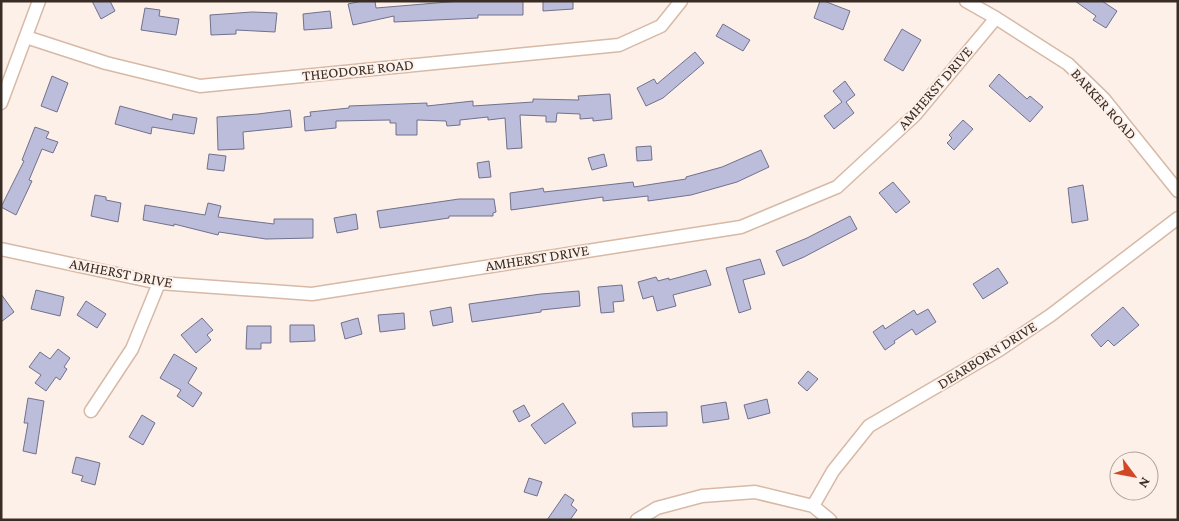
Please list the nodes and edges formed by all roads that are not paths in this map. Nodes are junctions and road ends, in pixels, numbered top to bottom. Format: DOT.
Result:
graph roads {
  1 [pos="39,1"];
  2 [pos="681,1"];
  3 [pos="966,1"];
  4 [pos="996,18"];
  5 [pos="26,37"];
  6 [pos="1,103"];
  7 [pos="1178,191"];
  8 [pos="1178,218"];
  9 [pos="1,249"];
  10 [pos="159,283"];
  11 [pos="91,411"];
  12 [pos="813,506"];
  13 [pos="636,520"];
  14 [pos="830,520"];
  1 -- 5 [label="street"];
  2 -- 5 [label="street, THEODORE ROAD"];
  3 -- 4 [label="street, BARKER ROAD"];
  4 -- 7 [label="street, BARKER ROAD"];
  4 -- 10 [label="street, AMHERST DRIVE"];
  5 -- 6 [label="street"];
  8 -- 12 [label="street, DEARBORN DRIVE"];
  9 -- 10 [label="street, AMHERST DRIVE"];
  10 -- 11 [label="street"];
  12 -- 13 [label="street"];
  12 -- 14 [label="street"];
}
